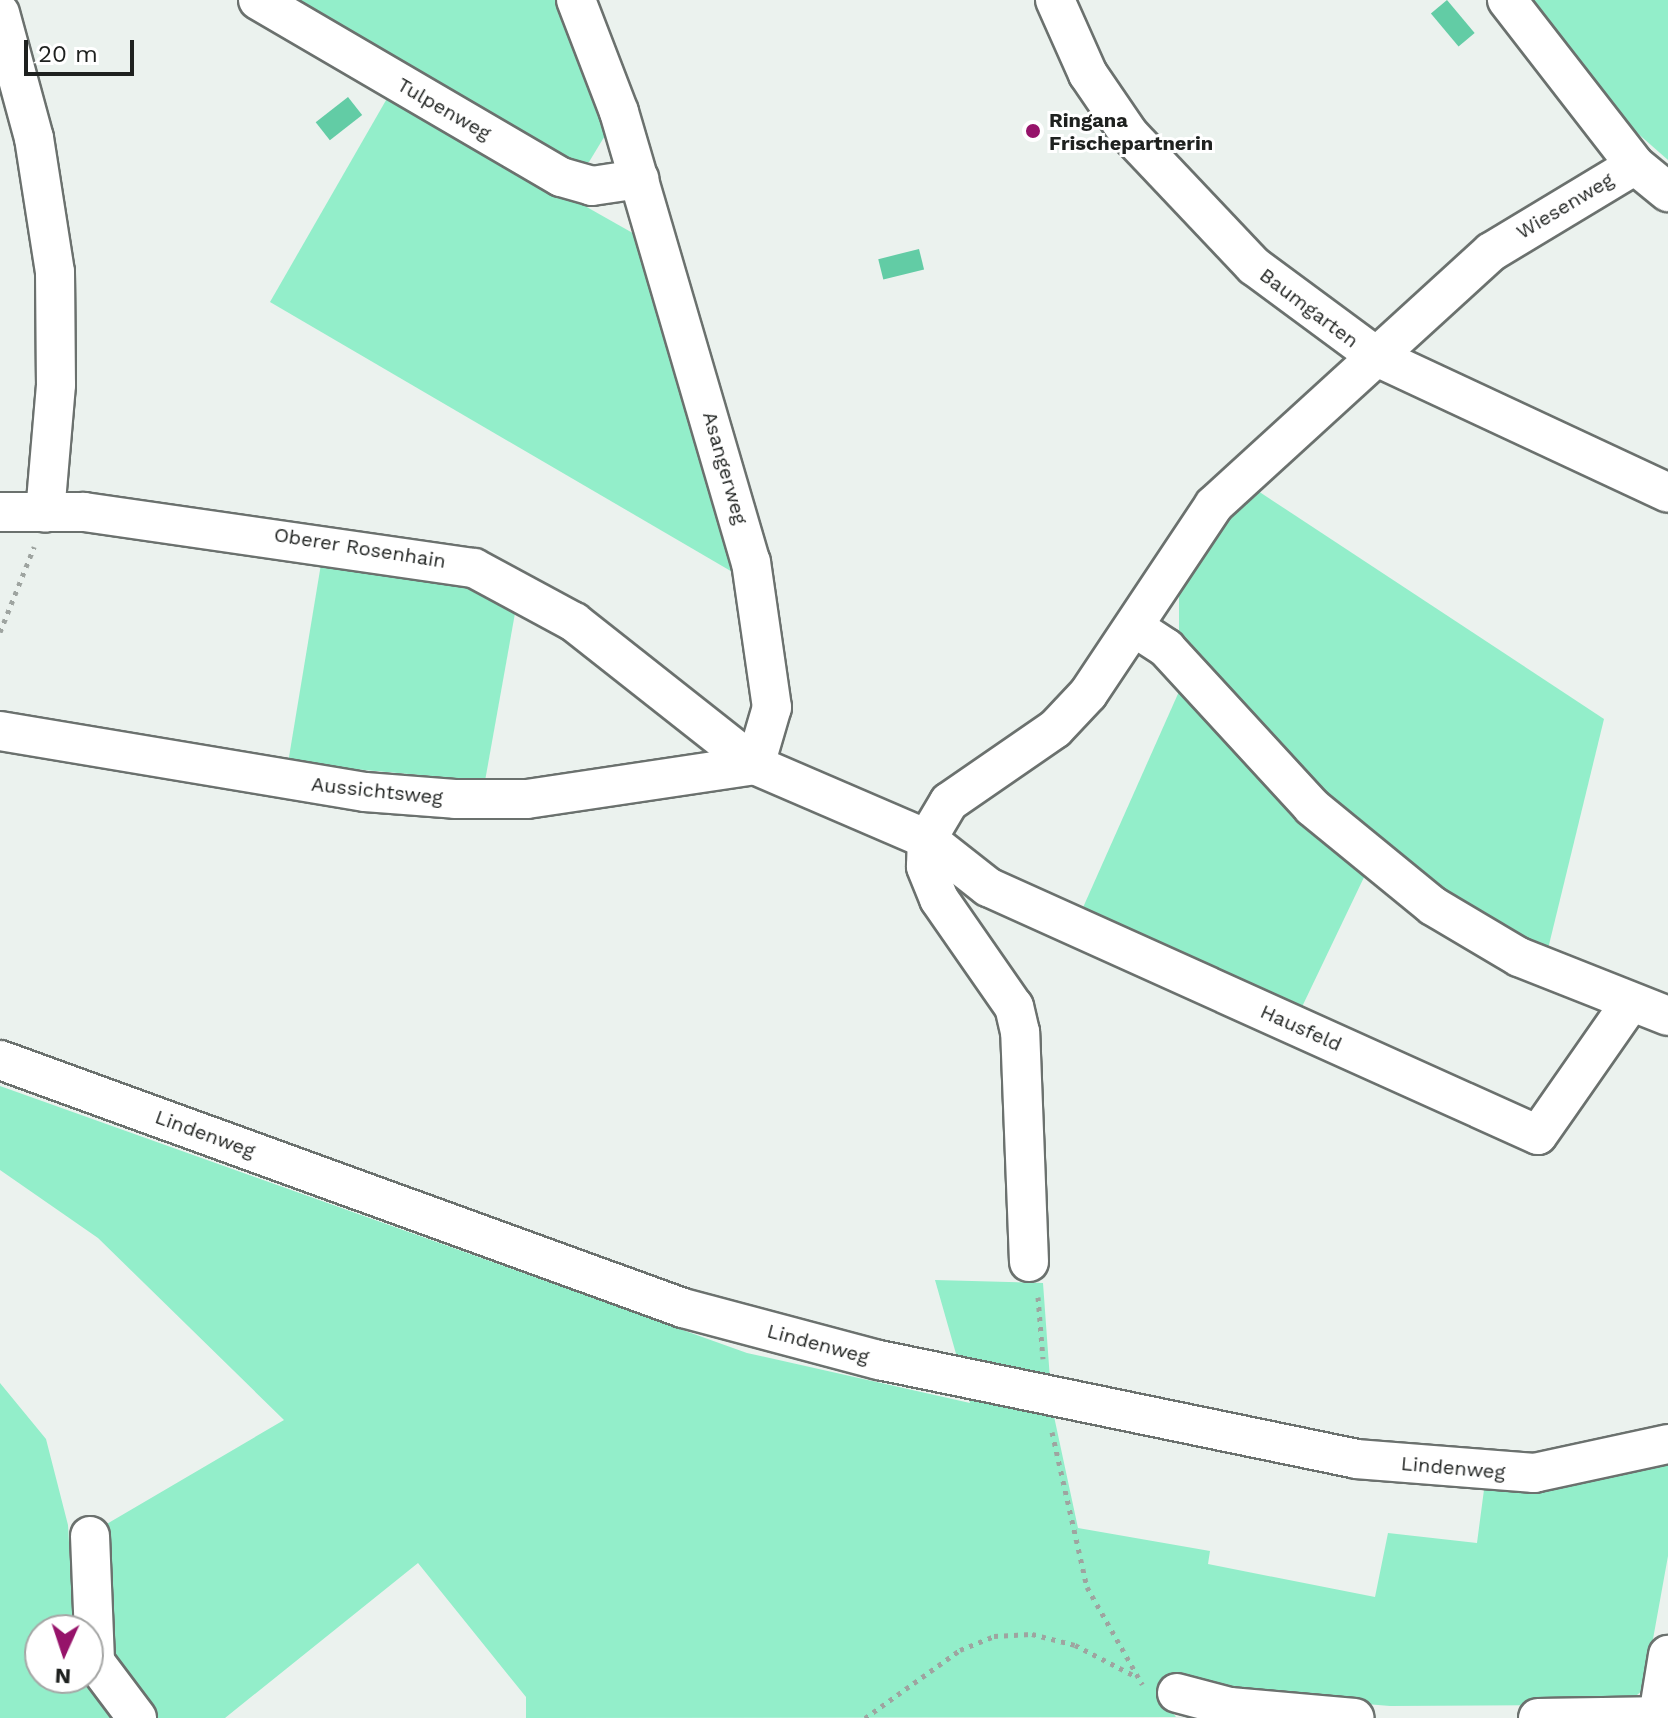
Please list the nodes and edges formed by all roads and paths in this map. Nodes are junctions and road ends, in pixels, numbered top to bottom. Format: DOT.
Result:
graph roads {
  1 [pos="258,0"];
  2 [pos="576,0"];
  3 [pos="1055,0"];
  4 [pos="1507,0"];
  5 [pos="0,13"];
  6 [pos="1635,165"];
  7 [pos="639,179"];
  8 [pos="1668,192"];
  9 [pos="1377,357"];
  10 [pos="1668,493"];
  11 [pos="0,512"];
  12 [pos="45,513"];
  13 [pos="1137,629"];
  14 [pos="0,632"];
  15 [pos="0,731"];
  16 [pos="755,765"];
  17 [pos="927,839"];
  18 [pos="1630,1003"];
  19 [pos="1668,1016"];
  20 [pos="0,1060"];
  21 [pos="1029,1262"];
  22 [pos="1046,1391"];
  23 [pos="1668,1444"];
  24 [pos="90,1536"];
  25 [pos="1668,1655"];
  26 [pos="1136,1676"];
  27 [pos="1164,1696"];
  28 [pos="1663,1716"];
  29 [pos="137,1718"];
  30 [pos="865,1718"];
  31 [pos="1355,1718"];
  32 [pos="1538,1718"];
  1 -- 7 [label="street, Tulpenweg"];
  2 -- 7 [label="street, Asangerweg"];
  3 -- 9 [label="street, Baumgarten"];
  4 -- 6 [label="street, Wiesenweg"];
  5 -- 12 [label="street"];
  6 -- 8 [label="street"];
  6 -- 9 [label="street, Wiesenweg"];
  7 -- 16 [label="street, Asangerweg"];
  9 -- 10 [label="street, Baumgarten"];
  9 -- 13 [label="street, Wiesenweg"];
  11 -- 12 [label="street, Oberer Rosenhain"];
  12 -- 14 [label="path"];
  12 -- 16 [label="street, Oberer Rosenhain"];
  13 -- 17 [label="street, Wiesenweg"];
  13 -- 18 [label="street"];
  15 -- 16 [label="street, Aussichtsweg"];
  16 -- 17 [label="street"];
  17 -- 18 [label="street, Hausfeld"];
  17 -- 21 [label="street"];
  18 -- 19 [label="street"];
  20 -- 22 [label="street, Lindenweg"];
  21 -- 22 [label="path"];
  22 -- 23 [label="street, Lindenweg"];
  22 -- 26 [label="path"];
  24 -- 29 [label="street"];
  25 -- 28 [label="street"];
  26 -- 27 [label="path"];
  26 -- 27 [label="path"];
  26 -- 30 [label="path"];
  27 -- 31 [label="street"];
  28 -- 32 [label="street"];
}
